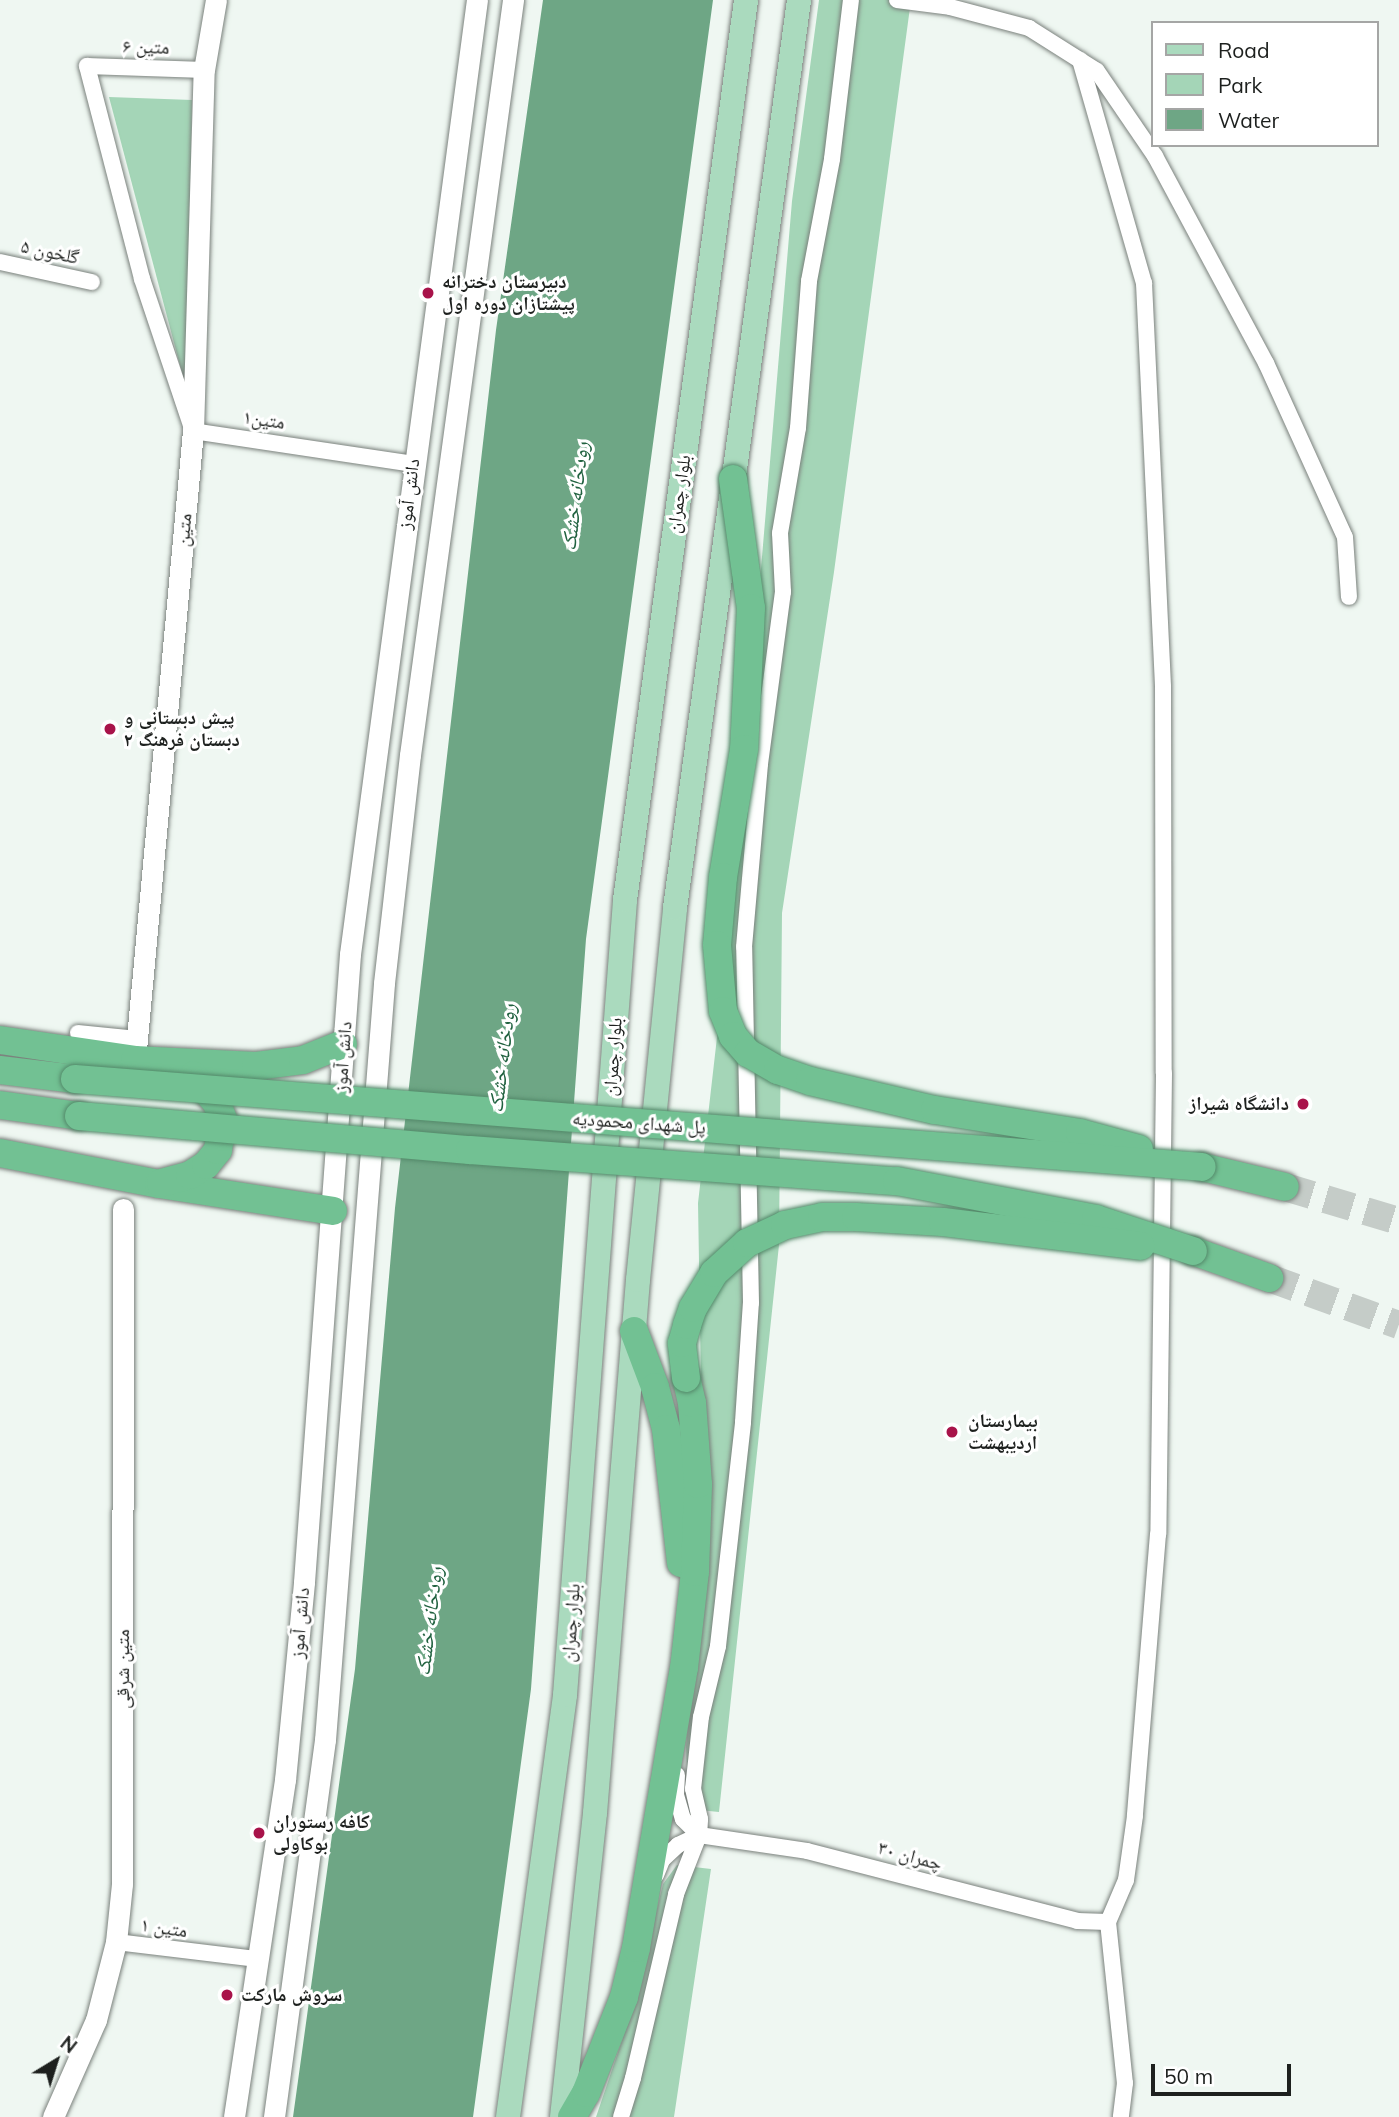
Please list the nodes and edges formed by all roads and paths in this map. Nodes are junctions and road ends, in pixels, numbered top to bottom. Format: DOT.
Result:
graph roads {
  1 [pos="216,0"];
  2 [pos="477,0"];
  3 [pos="513,0"];
  4 [pos="746,0"];
  5 [pos="799,0"];
  6 [pos="851,0"];
  7 [pos="897,0"];
  8 [pos="1080,60"];
  9 [pos="204,70"];
  10 [pos="0,262"];
  11 [pos="92,282"];
  12 [pos="193,431"];
  13 [pos="413,464"];
  14 [pos="733,479"];
  15 [pos="1349,597"];
  16 [pos="78,1033"];
  17 [pos="0,1040"];
  18 [pos="343,1044"];
  19 [pos="145,1054"];
  20 [pos="0,1070"];
  21 [pos="0,1105"];
  22 [pos="0,1153"];
  23 [pos="1202,1167"];
  24 [pos="159,1184"];
  25 [pos="1284,1187"];
  26 [pos="124,1209"];
  27 [pos="333,1210"];
  28 [pos="1193,1251"];
  29 [pos="1269,1278"];
  30 [pos="634,1331"];
  31 [pos="690,1622"];
  32 [pos="684,1668"];
  33 [pos="699,1835"];
  34 [pos="1108,1922"];
  35 [pos="116,1942"];
  36 [pos="636,1948"];
  37 [pos="256,1959"];
  38 [pos="52,2117"];
  39 [pos="234,2117"];
  40 [pos="274,2117"];
  41 [pos="508,2117"];
  42 [pos="562,2117"];
  43 [pos="572,2117"];
  44 [pos="621,2117"];
  45 [pos="1121,2117"];
  1 -- 9 [label="main road, متین"];
  2 -- 13 [label="main road, دانش آموز"];
  3 -- 40 [label="main road, دانش آموز"];
  4 -- 41 [label="main road, بلوار چمران"];
  5 -- 14 [label="main road, بلوار چمران"];
  6 -- 33 [label="street"];
  7 -- 8 [label="street"];
  8 -- 15 [label="street"];
  8 -- 34 [label="street"];
  9 -- 12 [label="main road, متین"];
  9 -- 12 [label="street, ۶ متین"];
  10 -- 11 [label="street, ۵ گلخون"];
  12 -- 13 [label="street, متین۱"];
  12 -- 19 [label="main road, متین"];
  13 -- 18 [label="main road, دانش آموز"];
  14 -- 23 [label="highway, bridge"];
  14 -- 30 [label="main road, بلوار چمران"];
  16 -- 19 [label="street"];
  17 -- 19 [label="highway"];
  18 -- 19 [label="highway"];
  18 -- 27 [label="main road, دانش آموز"];
  19 -- 24 [label="highway"];
  20 -- 23 [label="highway, پل شهدای محمودیه, bridge"];
  21 -- 28 [label="highway, پل شهدای محمودیه, bridge"];
  22 -- 24 [label="highway"];
  23 -- 25 [label="highway"];
  24 -- 27 [label="highway"];
  26 -- 35 [label="main road, متین شرقی"];
  27 -- 37 [label="main road, دانش آموز"];
  28 -- 29 [label="highway"];
  28 -- 31 [label="highway, bridge"];
  30 -- 31 [label="highway"];
  30 -- 42 [label="main road, بلوار چمران"];
  31 -- 32 [label="highway"];
  32 -- 33 [label="street"];
  32 -- 36 [label="highway"];
  33 -- 34 [label="street, ۳۰ چمران"];
  33 -- 36 [label="street"];
  33 -- 44 [label="street"];
  34 -- 45 [label="street"];
  35 -- 37 [label="street, متین ۱"];
  35 -- 38 [label="main road, متین شرقی"];
  36 -- 43 [label="highway"];
  37 -- 39 [label="main road, دانش آموز"];
}
